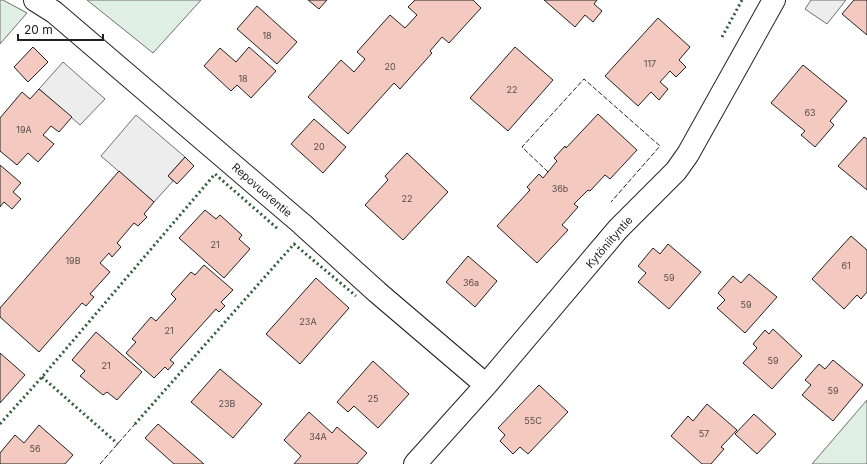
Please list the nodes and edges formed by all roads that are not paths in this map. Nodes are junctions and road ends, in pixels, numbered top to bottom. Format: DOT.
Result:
graph roads {
  1 [pos="35,0"];
  2 [pos="774,0"];
  3 [pos="486,385"];
  4 [pos="415,464"];
  1 -- 3 [label="street, Repovuorentie"];
  2 -- 3 [label="street, Kytöniityntie"];
  3 -- 4 [label="street, Kytöniityntie"];
}
